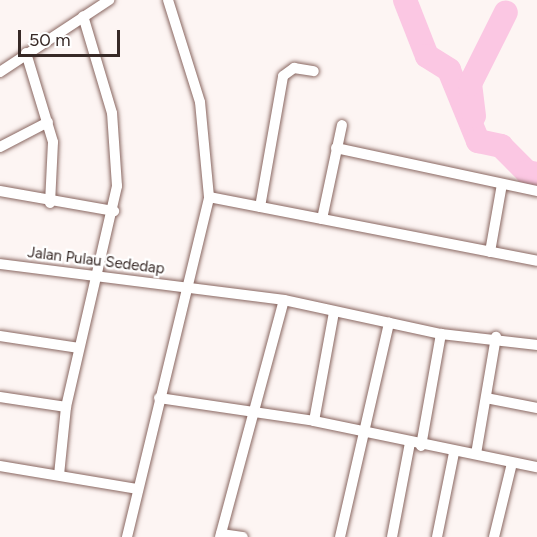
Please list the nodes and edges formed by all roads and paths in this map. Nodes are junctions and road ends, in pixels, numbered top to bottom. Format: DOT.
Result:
graph roads {
  1 [pos="109,0"];
  2 [pos="168,0"];
  3 [pos="83,16"];
  4 [pos="26,53"];
  5 [pos="314,71"];
  6 [pos="0,72"];
  7 [pos="48,122"];
  8 [pos="342,125"];
  9 [pos="0,147"];
  10 [pos="336,148"];
  11 [pos="502,184"];
  12 [pos="0,191"];
  13 [pos="537,191"];
  14 [pos="209,197"];
  15 [pos="50,203"];
  16 [pos="260,207"];
  17 [pos="114,211"];
  18 [pos="322,219"];
  19 [pos="490,252"];
  20 [pos="537,261"];
  21 [pos="0,264"];
  22 [pos="95,276"];
  23 [pos="188,287"];
  24 [pos="284,300"];
  25 [pos="333,312"];
  26 [pos="389,323"];
  27 [pos="441,334"];
  28 [pos="0,336"];
  29 [pos="496,337"];
  30 [pos="537,345"];
  31 [pos="79,348"];
  32 [pos="0,397"];
  33 [pos="159,398"];
  34 [pos="486,398"];
  35 [pos="66,407"];
  36 [pos="537,408"];
  37 [pos="252,414"];
  38 [pos="314,421"];
  39 [pos="366,431"];
  40 [pos="415,444"];
  41 [pos="454,453"];
  42 [pos="476,454"];
  43 [pos="512,463"];
  44 [pos="0,466"];
  45 [pos="537,467"];
  46 [pos="59,475"];
  47 [pos="138,489"];
  48 [pos="220,535"];
  49 [pos="127,537"];
  50 [pos="243,537"];
  51 [pos="340,537"];
  52 [pos="392,537"];
  53 [pos="436,537"];
  54 [pos="494,537"];
  1 -- 3 [label="street"];
  2 -- 14 [label="street"];
  3 -- 4 [label="street"];
  3 -- 17 [label="street"];
  4 -- 6 [label="street"];
  4 -- 7 [label="street"];
  5 -- 16 [label="street"];
  7 -- 9 [label="street"];
  7 -- 15 [label="street"];
  8 -- 10 [label="street"];
  10 -- 11 [label="street"];
  10 -- 18 [label="street"];
  11 -- 13 [label="street"];
  11 -- 19 [label="street"];
  12 -- 15 [label="street"];
  14 -- 16 [label="street"];
  14 -- 23 [label="street"];
  15 -- 17 [label="street"];
  16 -- 18 [label="street"];
  17 -- 22 [label="street"];
  18 -- 19 [label="street"];
  19 -- 20 [label="street"];
  21 -- 22 [label="street, Jalan Pulau Sededap"];
  22 -- 23 [label="street, Jalan Pulau Sededap"];
  22 -- 31 [label="street"];
  23 -- 24 [label="street, Jalan Pulau Sededap"];
  23 -- 33 [label="street"];
  24 -- 25 [label="street, Jalan Pulau Sededap"];
  24 -- 37 [label="street"];
  25 -- 26 [label="street, Jalan Pulau Sededap"];
  25 -- 38 [label="street"];
  26 -- 27 [label="street, Jalan Pulau Sededap"];
  26 -- 39 [label="street"];
  27 -- 29 [label="street, Jalan Pulau Sededap"];
  27 -- 40 [label="street"];
  28 -- 31 [label="street"];
  29 -- 30 [label="street, Jalan Pulau Sededap"];
  29 -- 34 [label="street"];
  31 -- 35 [label="street"];
  32 -- 35 [label="street"];
  33 -- 37 [label="street"];
  33 -- 47 [label="street"];
  34 -- 36 [label="street"];
  34 -- 42 [label="street"];
  35 -- 46 [label="street"];
  37 -- 38 [label="street"];
  37 -- 48 [label="street"];
  38 -- 39 [label="street"];
  39 -- 40 [label="street"];
  39 -- 51 [label="street"];
  40 -- 41 [label="street"];
  40 -- 52 [label="street"];
  41 -- 42 [label="street"];
  41 -- 53 [label="street"];
  42 -- 43 [label="street"];
  43 -- 45 [label="street"];
  43 -- 54 [label="street"];
  44 -- 46 [label="street"];
  46 -- 47 [label="street"];
  47 -- 49 [label="street"];
  48 -- 50 [label="street"];
}
